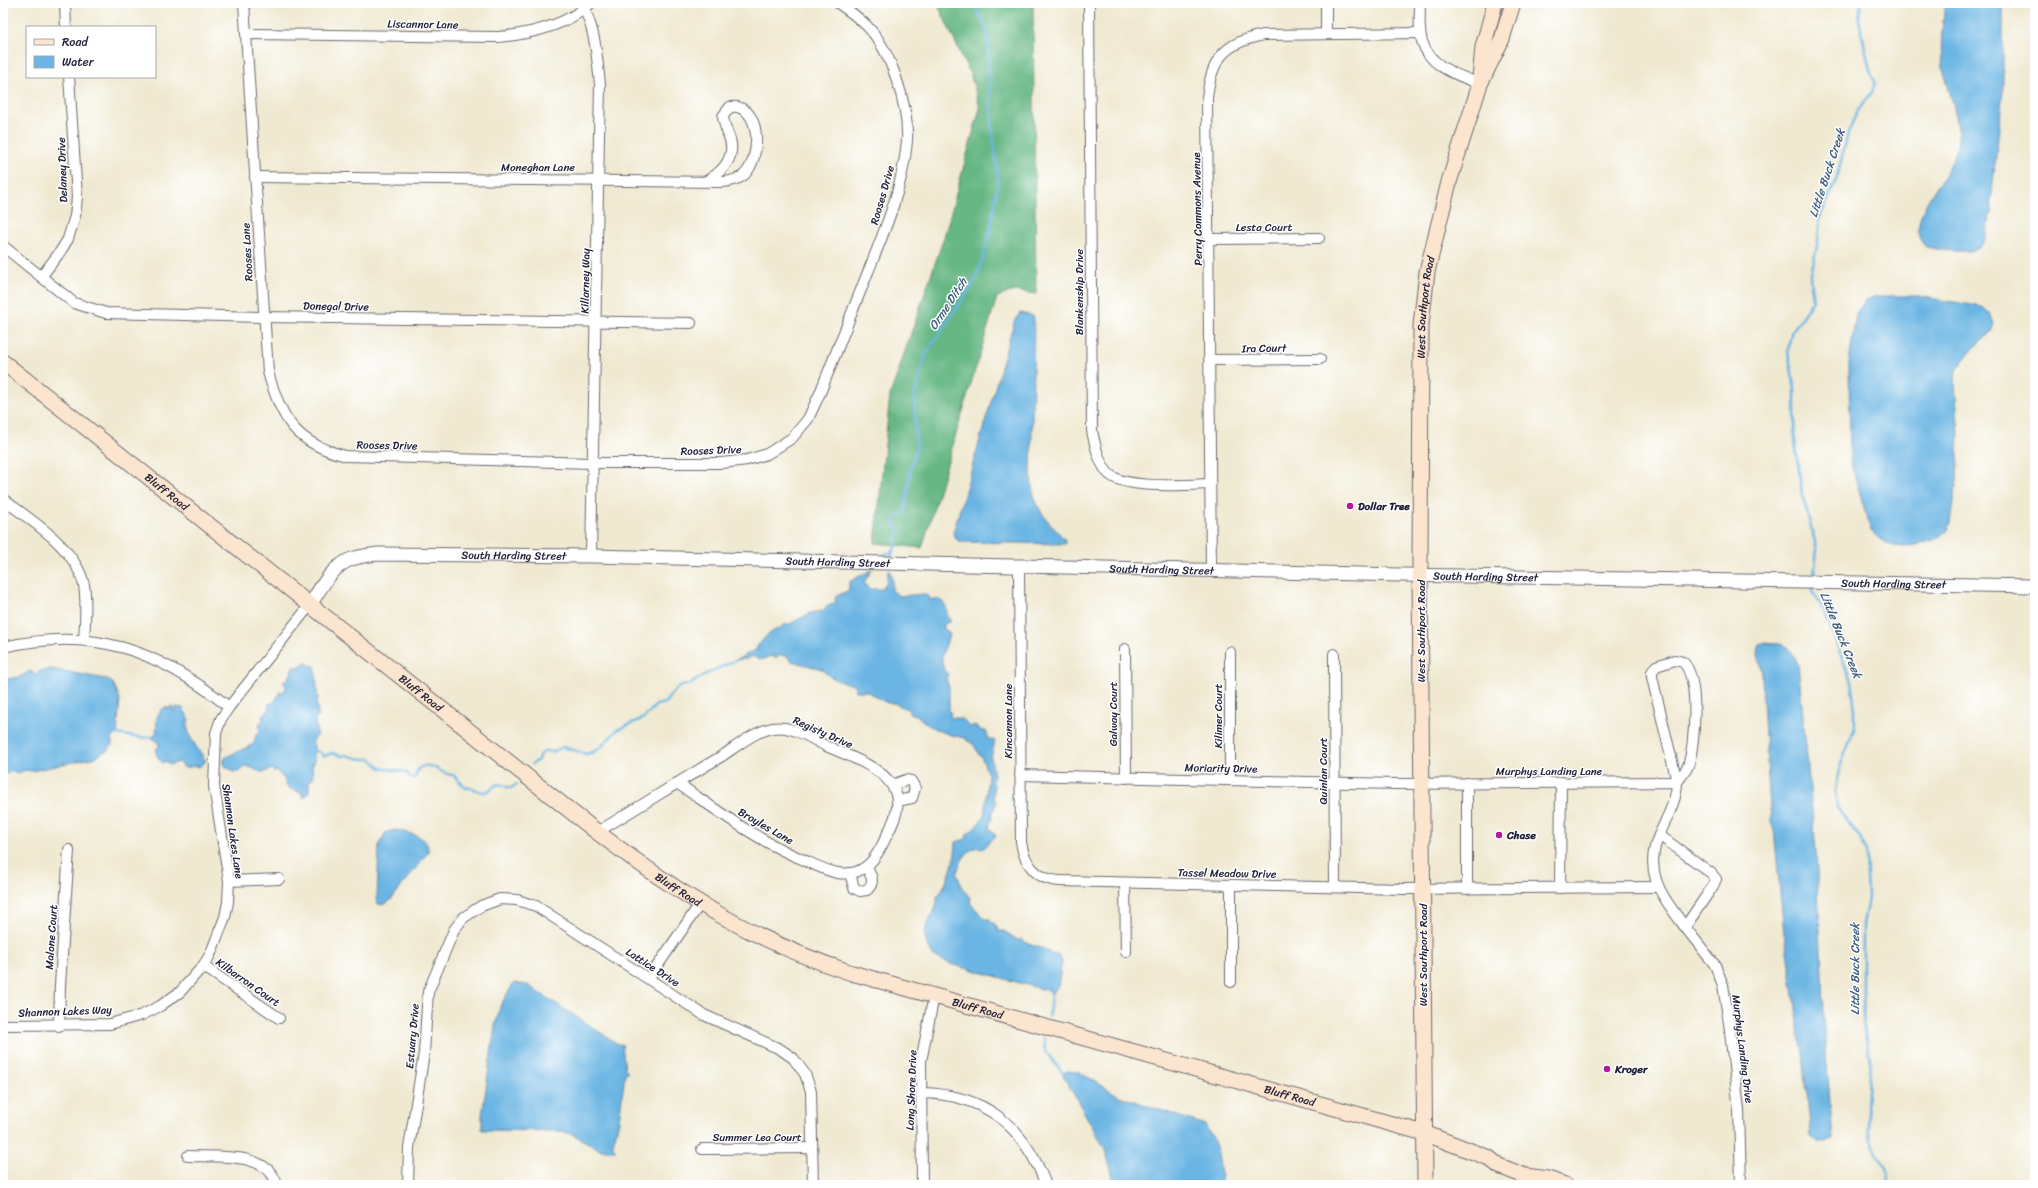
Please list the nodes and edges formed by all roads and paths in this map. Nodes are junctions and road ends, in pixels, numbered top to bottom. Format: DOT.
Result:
graph roads {
  1 [pos="65,3"];
  2 [pos="244,3"];
  3 [pos="838,3"];
  4 [pos="1089,3"];
  5 [pos="1326,3"];
  6 [pos="1420,3"];
  7 [pos="1495,3"];
  8 [pos="1513,3"];
  9 [pos="585,5"];
  10 [pos="66,26"];
  11 [pos="1326,33"];
  12 [pos="1420,33"];
  13 [pos="246,34"];
  14 [pos="69,78"];
  15 [pos="1480,84"];
  16 [pos="255,177"];
  17 [pos="599,180"];
  18 [pos="705,182"];
  19 [pos="1319,238"];
  20 [pos="1210,239"];
  21 [pos="3,246"];
  22 [pos="41,277"];
  23 [pos="263,317"];
  24 [pos="597,321"];
  25 [pos="691,323"];
  26 [pos="1320,359"];
  27 [pos="1210,360"];
  28 [pos="3,362"];
  29 [pos="350,456"];
  30 [pos="594,463"];
  31 [pos="1210,484"];
  32 [pos="3,499"];
  33 [pos="591,556"];
  34 [pos="1019,566"];
  35 [pos="1211,571"];
  36 [pos="1420,575"];
  37 [pos="2035,586"];
  38 [pos="310,605"];
  39 [pos="84,640"];
  40 [pos="3,647"];
  41 [pos="1125,649"];
  42 [pos="1230,652"];
  43 [pos="1334,654"];
  44 [pos="229,706"];
  45 [pos="1020,775"];
  46 [pos="1126,778"];
  47 [pos="1230,780"];
  48 [pos="1336,782"];
  49 [pos="1561,782"];
  50 [pos="1677,782"];
  51 [pos="676,783"];
  52 [pos="1467,783"];
  53 [pos="1422,784"];
  54 [pos="892,786"];
  55 [pos="897,801"];
  56 [pos="597,832"];
  57 [pos="1659,835"];
  58 [pos="69,850"];
  59 [pos="880,850"];
  60 [pos="866,867"];
  61 [pos="1034,871"];
  62 [pos="850,873"];
  63 [pos="279,879"];
  64 [pos="229,881"];
  65 [pos="1126,883"];
  66 [pos="1231,885"];
  67 [pos="1657,886"];
  68 [pos="1335,887"];
  69 [pos="1560,888"];
  70 [pos="1422,889"];
  71 [pos="1467,889"];
  72 [pos="700,904"];
  73 [pos="481,906"];
  74 [pos="1685,927"];
  75 [pos="1126,952"];
  76 [pos="203,966"];
  77 [pos="650,978"];
  78 [pos="1231,982"];
  79 [pos="934,996"];
  80 [pos="279,1018"];
  81 [pos="3,1025"];
  82 [pos="59,1026"];
  83 [pos="921,1093"];
  84 [pos="1424,1133"];
  85 [pos="812,1148"];
  86 [pos="702,1149"];
  87 [pos="188,1156"];
  88 [pos="278,1185"];
  89 [pos="408,1185"];
  90 [pos="813,1185"];
  91 [pos="922,1185"];
  92 [pos="1046,1185"];
  93 [pos="1425,1185"];
  94 [pos="1565,1185"];
  95 [pos="1741,1185"];
  1 -- 10 [label="street"];
  2 -- 13 [label="street, Rooses Lane"];
  3 -- 30 [label="street, Rooses Drive"];
  4 -- 31 [label="street, Blankenship Drive"];
  5 -- 11 [label="street"];
  6 -- 12 [label="street"];
  7 -- 15 [label="main road, West Southport Road"];
  8 -- 15 [label="main road, West Southport Road"];
  9 -- 13 [label="street, Liscannor Lane"];
  9 -- 17 [label="street, Killarney Way"];
  11 -- 12 [label="street, Perry Commons Avenue"];
  11 -- 20 [label="street, Perry Commons Avenue"];
  12 -- 15 [label="street"];
  13 -- 16 [label="street, Rooses Lane"];
  14 -- 22 [label="street, Delaney Drive"];
  15 -- 36 [label="main road, West Southport Road"];
  16 -- 17 [label="street, Moneghan Lane"];
  16 -- 23 [label="street, Rooses Lane"];
  17 -- 18 [label="street, Moneghan Lane"];
  17 -- 24 [label="street, Killarney Way"];
  18 -- 18 [label="street, Moneghan Lane"];
  19 -- 20 [label="street, Lesta Court"];
  20 -- 27 [label="street, Perry Commons Avenue"];
  21 -- 22 [label="street, Donegal Drive"];
  22 -- 23 [label="street, Donegal Drive"];
  23 -- 24 [label="street, Donegal Drive"];
  23 -- 29 [label="street, Rooses Lane"];
  24 -- 25 [label="street, Donegal Drive"];
  24 -- 30 [label="street, Killarney Way"];
  26 -- 27 [label="street, Ira Court"];
  27 -- 31 [label="street, Perry Commons Avenue"];
  28 -- 38 [label="main road, Bluff Road"];
  29 -- 30 [label="street, Rooses Drive"];
  30 -- 33 [label="street, Killarney Way"];
  31 -- 35 [label="street, Perry Commons Avenue"];
  32 -- 39 [label="street"];
  33 -- 34 [label="street, South Harding Street"];
  33 -- 38 [label="street, South Harding Street"];
  34 -- 35 [label="street, South Harding Street"];
  34 -- 45 [label="street, Kincannon Lane"];
  35 -- 36 [label="street, South Harding Street"];
  36 -- 37 [label="street, South Harding Street"];
  36 -- 53 [label="main road, West Southport Road"];
  38 -- 44 [label="street, Shannon Lakes Lane"];
  38 -- 56 [label="main road, Bluff Road"];
  39 -- 40 [label="street"];
  39 -- 44 [label="street"];
  41 -- 46 [label="street, Galway Court"];
  42 -- 47 [label="street, Kilimer Court"];
  43 -- 48 [label="street, Quinlan Court"];
  44 -- 64 [label="street, Shannon Lakes Lane"];
  45 -- 46 [label="street, Moriarity Drive"];
  45 -- 61 [label="street, Kincannon Lane"];
  46 -- 47 [label="street, Moriarity Drive"];
  47 -- 48 [label="street, Moriarity Drive"];
  48 -- 53 [label="street, Moriarity Drive"];
  48 -- 68 [label="street, Quinlan Court"];
  49 -- 50 [label="street, Murphys Landing Lane"];
  49 -- 52 [label="street, Murphys Landing Lane"];
  49 -- 69 [label="street"];
  50 -- 50 [label="street, Murphys Landing Drive"];
  50 -- 57 [label="street, Murphys Landing Drive"];
  51 -- 54 [label="street, Registy Drive"];
  51 -- 56 [label="street, Registy Drive"];
  51 -- 62 [label="street, Broyles Lane"];
  52 -- 53 [label="street, Murphys Landing Lane"];
  52 -- 71 [label="street"];
  53 -- 70 [label="main road, West Southport Road"];
  54 -- 55 [label="street, Registy Drive"];
  54 -- 55 [label="street"];
  55 -- 59 [label="street, Registy Drive"];
  56 -- 72 [label="main road, Bluff Road"];
  57 -- 67 [label="street, Murphys Landing Drive"];
  57 -- 74 [label="street"];
  58 -- 82 [label="street, Malone Court"];
  59 -- 60 [label="street, Broyles Lane"];
  60 -- 62 [label="street, Broyles Lane"];
  60 -- 62 [label="street"];
  61 -- 65 [label="street, Tassel Meadow Drive"];
  63 -- 64 [label="street"];
  64 -- 76 [label="street, Shannon Lakes Lane"];
  65 -- 66 [label="street, Tassel Meadow Drive"];
  65 -- 75 [label="street"];
  66 -- 68 [label="street, Tassel Meadow Drive"];
  66 -- 78 [label="street"];
  67 -- 69 [label="street, Tassel Meadow Drive"];
  67 -- 74 [label="street, Murphys Landing Drive"];
  68 -- 70 [label="street, Tassel Meadow Drive"];
  69 -- 71 [label="street, Tassel Meadow Drive"];
  70 -- 71 [label="street, Tassel Meadow Drive"];
  70 -- 84 [label="main road, West Southport Road"];
  72 -- 77 [label="street"];
  72 -- 79 [label="main road, Bluff Road"];
  73 -- 77 [label="street, Lattice Drive"];
  73 -- 89 [label="street, Estuary Drive"];
  74 -- 95 [label="street, Murphys Landing Drive"];
  76 -- 80 [label="street, Kilbarron Court"];
  76 -- 82 [label="street, Shannon Lakes Way"];
  77 -- 85 [label="street, Lattice Drive"];
  79 -- 83 [label="street, Long Shore Drive"];
  79 -- 84 [label="main road, Bluff Road"];
  81 -- 82 [label="street, Shannon Lakes Way"];
  83 -- 91 [label="street, Long Shore Drive"];
  83 -- 92 [label="street"];
  84 -- 93 [label="main road, West Southport Road"];
  84 -- 94 [label="main road, Bluff Road"];
  85 -- 86 [label="street, Summer Lea Court"];
  85 -- 90 [label="street"];
  87 -- 88 [label="street"];
}
